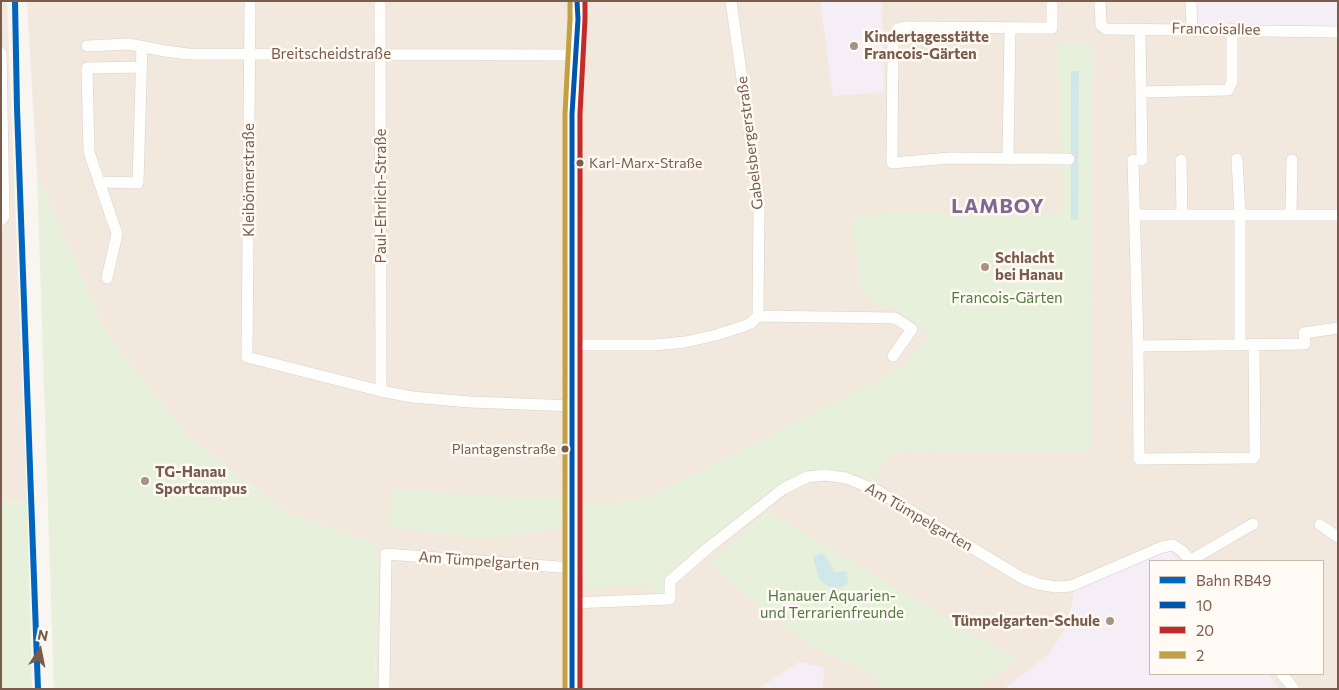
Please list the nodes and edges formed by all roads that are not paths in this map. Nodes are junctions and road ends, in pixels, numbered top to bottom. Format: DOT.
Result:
graph roads {
  1 [pos="380,1"];
  2 [pos="577,1"];
  3 [pos="731,1"];
  4 [pos="1052,1"];
  5 [pos="1100,1"];
  6 [pos="1191,1"];
  7 [pos="250,2"];
  8 [pos="1010,27"];
  9 [pos="1140,29"];
  10 [pos="1192,29"];
  11 [pos="1232,30"];
  12 [pos="1338,32"];
  13 [pos="87,46"];
  14 [pos="142,46"];
  15 [pos="1,53"];
  16 [pos="250,54"];
  17 [pos="381,54"];
  18 [pos="576,54"];
  19 [pos="142,67"];
  20 [pos="1141,92"];
  21 [pos="1008,159"];
  22 [pos="1237,159"];
  23 [pos="1069,160"];
  24 [pos="1181,160"];
  25 [pos="1292,160"];
  26 [pos="99,182"];
  27 [pos="1240,214"];
  28 [pos="1292,214"];
  29 [pos="1134,215"];
  30 [pos="1182,215"];
  31 [pos="1338,215"];
  32 [pos="1,220"];
  33 [pos="108,278"];
  34 [pos="758,316"];
  35 [pos="1338,328"];
  36 [pos="1240,344"];
  37 [pos="573,345"];
  38 [pos="1254,345"];
  39 [pos="1138,346"];
  40 [pos="893,356"];
  41 [pos="381,391"];
  42 [pos="573,406"];
  43 [pos="1253,524"];
  44 [pos="1320,525"];
  45 [pos="1338,538"];
  46 [pos="1190,560"];
  47 [pos="1193,560"];
  48 [pos="573,568"];
  49 [pos="573,603"];
  50 [pos="1283,675"];
  51 [pos="384,689"];
  52 [pos="572,689"];
  53 [pos="1294,689"];
  1 -- 17 [label="street, Paul-Ehrlich-Straße"];
  2 -- 18 [label="street"];
  3 -- 34 [label="street, Gabelsbergerstraße"];
  4 -- 8 [label="street"];
  5 -- 9 [label="street, Francoisallee"];
  6 -- 10 [label="street"];
  7 -- 16 [label="street, Kleibömerstraße"];
  8 -- 21 [label="street"];
  8 -- 21 [label="street"];
  9 -- 10 [label="street, Francoisallee"];
  9 -- 20 [label="street"];
  10 -- 11 [label="street, Francoisallee"];
  11 -- 12 [label="street, Francoisallee"];
  11 -- 20 [label="street"];
  13 -- 14 [label="street, Breitscheidstraße"];
  14 -- 16 [label="street, Breitscheidstraße"];
  14 -- 19 [label="street"];
  15 -- 32 [label="street"];
  16 -- 17 [label="street, Breitscheidstraße"];
  16 -- 41 [label="street, Kleibömerstraße"];
  17 -- 18 [label="street, Breitscheidstraße"];
  17 -- 41 [label="street, Paul-Ehrlich-Straße"];
  18 -- 37 [label="street"];
  19 -- 26 [label="street"];
  19 -- 26 [label="street"];
  20 -- 29 [label="street"];
  21 -- 23 [label="street"];
  22 -- 27 [label="street"];
  24 -- 30 [label="street"];
  25 -- 28 [label="street"];
  26 -- 33 [label="street"];
  27 -- 28 [label="street"];
  27 -- 30 [label="street"];
  27 -- 36 [label="street"];
  28 -- 31 [label="street"];
  29 -- 30 [label="street"];
  29 -- 39 [label="street"];
  34 -- 37 [label="street"];
  34 -- 40 [label="street"];
  35 -- 38 [label="street"];
  36 -- 38 [label="street"];
  36 -- 39 [label="street"];
  37 -- 42 [label="street"];
  38 -- 39 [label="street"];
  41 -- 42 [label="street"];
  42 -- 48 [label="street"];
  43 -- 47 [label="street"];
  44 -- 45 [label="street"];
  46 -- 49 [label="street, Am Tümpelgarten"];
  48 -- 49 [label="street"];
  48 -- 51 [label="street, Am Tümpelgarten"];
  49 -- 52 [label="street"];
  50 -- 53 [label="street"];
}
